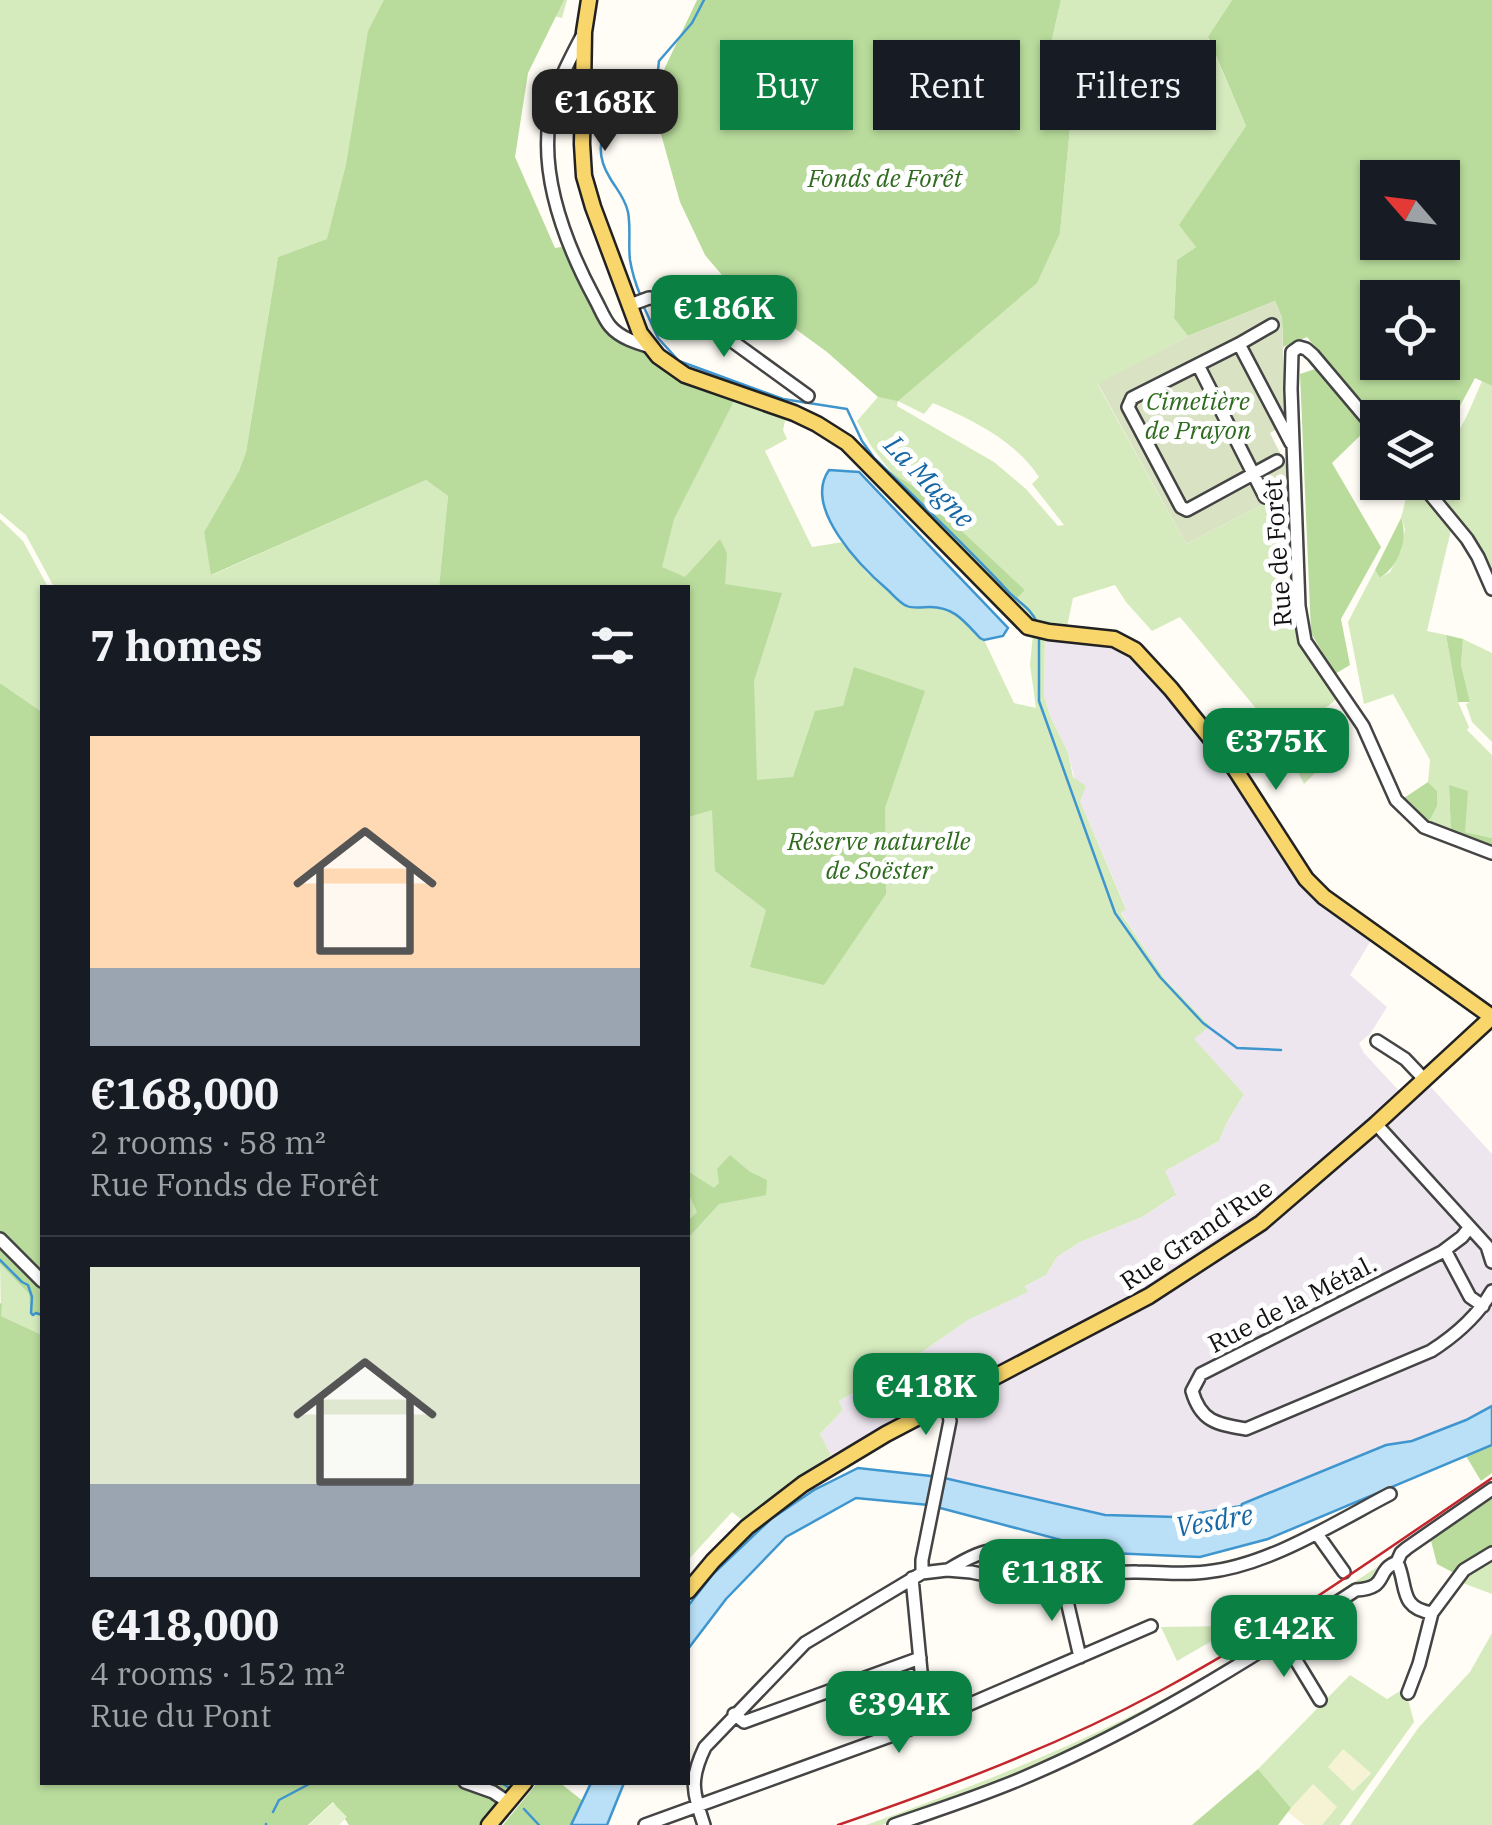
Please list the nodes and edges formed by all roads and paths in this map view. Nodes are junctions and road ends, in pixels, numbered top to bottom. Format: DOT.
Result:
graph roads {
  1 [pos="590,0"];
  2 [pos="584,32"];
  3 [pos="639,301"];
  4 [pos="1272,325"];
  5 [pos="1240,344"];
  6 [pos="651,347"];
  7 [pos="1198,365"];
  8 [pos="808,396"];
  9 [pos="1360,411"];
  10 [pos="1293,447"];
  11 [pos="1277,461"];
  12 [pos="1253,474"];
  13 [pos="1265,497"];
  14 [pos="1435,500"];
  15 [pos="1492,589"];
  16 [pos="1492,852"];
  17 [pos="1492,1017"];
  18 [pos="1377,1040"];
  19 [pos="1424,1080"];
  20 [pos="1376,1124"];
  21 [pos="1469,1228"];
  22 [pos="0,1239"];
  23 [pos="1445,1250"];
  24 [pos="1492,1262"];
  25 [pos="40,1279"];
  26 [pos="1492,1291"];
  27 [pos="1483,1306"];
  28 [pos="947,1402"];
  29 [pos="1492,1489"];
  30 [pos="1390,1494"];
  31 [pos="1317,1534"];
  32 [pos="1492,1553"];
  33 [pos="1397,1562"];
  34 [pos="947,1570"];
  35 [pos="1344,1572"];
  36 [pos="917,1576"];
  37 [pos="1067,1579"];
  38 [pos="690,1588"];
  39 [pos="1432,1613"];
  40 [pos="1151,1626"];
  41 [pos="1283,1639"];
  42 [pos="1080,1657"];
  43 [pos="920,1658"];
  44 [pos="1408,1694"];
  45 [pos="1320,1700"];
  46 [pos="734,1714"];
  47 [pos="926,1724"];
  48 [pos="473,1785"];
  49 [pos="522,1785"];
  50 [pos="508,1802"];
  51 [pos="698,1806"];
  52 [pos="489,1825"];
  53 [pos="645,1825"];
  54 [pos="704,1825"];
  55 [pos="894,1825"];
  1 -- 2 [label="main road"];
  2 -- 3 [label="main road"];
  2 -- 6 [label="street"];
  3 -- 6 [label="main road"];
  3 -- 8 [label="street"];
  4 -- 5 [label="street"];
  5 -- 7 [label="street"];
  5 -- 10 [label="street"];
  6 -- 17 [label="main road"];
  7 -- 12 [label="street"];
  7 -- 12 [label="street"];
  9 -- 10 [label="street, Rue de Forêt"];
  10 -- 16 [label="street, Rue de Forêt"];
  11 -- 12 [label="street"];
  12 -- 13 [label="street"];
  14 -- 15 [label="street"];
  17 -- 19 [label="main road, Rue Grand'Rue"];
  18 -- 19 [label="street"];
  19 -- 20 [label="main road, Rue Grand'Rue"];
  20 -- 21 [label="street"];
  20 -- 28 [label="main road, Rue Grand'Rue"];
  21 -- 23 [label="street, Rue de la Métal."];
  21 -- 24 [label="street"];
  22 -- 25 [label="street"];
  23 -- 27 [label="street"];
  23 -- 27 [label="street, Rue de la Métal."];
  26 -- 27 [label="street, Rue de la Métal."];
  28 -- 36 [label="street"];
  28 -- 38 [label="main road, Rue Grand'Rue"];
  29 -- 33 [label="street"];
  30 -- 31 [label="street"];
  31 -- 35 [label="street"];
  31 -- 37 [label="street"];
  32 -- 39 [label="street"];
  33 -- 39 [label="street"];
  33 -- 41 [label="street"];
  34 -- 36 [label="street"];
  34 -- 37 [label="street"];
  34 -- 37 [label="street"];
  36 -- 43 [label="street"];
  36 -- 46 [label="street"];
  37 -- 42 [label="street"];
  39 -- 44 [label="street"];
  40 -- 42 [label="street"];
  41 -- 45 [label="street"];
  41 -- 55 [label="street"];
  42 -- 47 [label="street"];
  43 -- 46 [label="street"];
  43 -- 47 [label="street"];
  46 -- 51 [label="street"];
  47 -- 51 [label="street"];
  48 -- 50 [label="street"];
  49 -- 50 [label="main road"];
  50 -- 52 [label="main road"];
  51 -- 53 [label="street"];
  51 -- 54 [label="street"];
}
